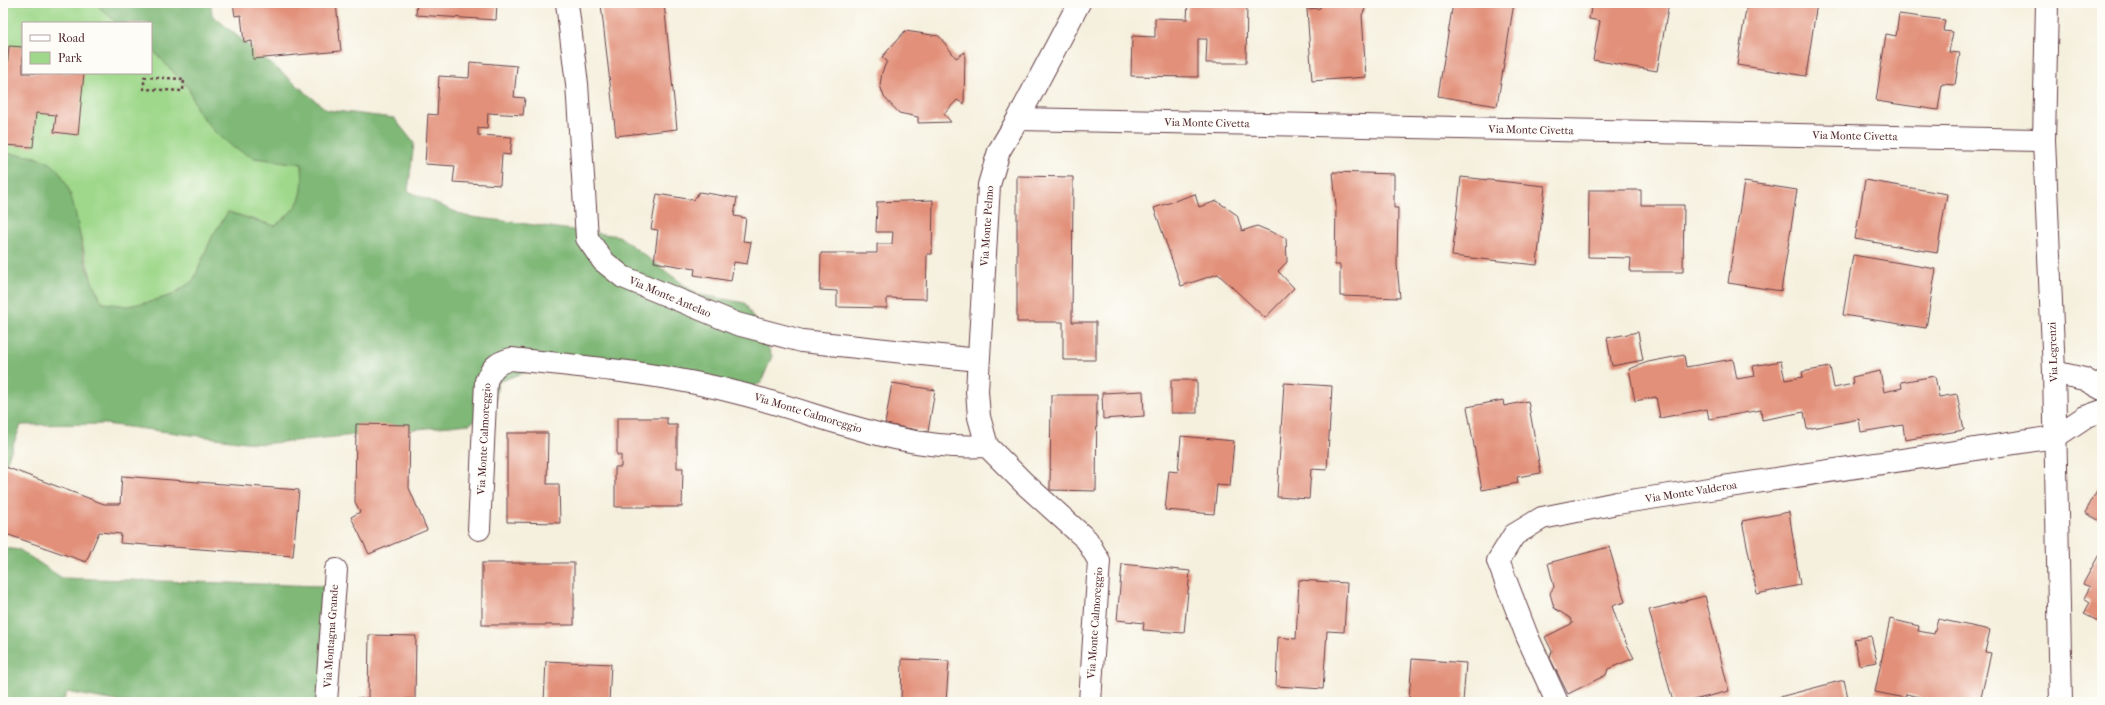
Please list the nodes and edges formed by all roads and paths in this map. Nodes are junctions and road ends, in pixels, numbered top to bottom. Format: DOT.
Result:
graph roads {
  1 [pos="567,3"];
  2 [pos="1079,3"];
  3 [pos="2047,3"];
  4 [pos="144,77"];
  5 [pos="1018,119"];
  6 [pos="2044,140"];
  7 [pos="978,360"];
  8 [pos="2054,372"];
  9 [pos="2102,389"];
  10 [pos="2102,411"];
  11 [pos="2055,437"];
  12 [pos="987,446"];
  13 [pos="479,529"];
  14 [pos="336,570"];
  15 [pos="326,702"];
  16 [pos="1090,702"];
  17 [pos="1557,702"];
  18 [pos="2060,702"];
  1 -- 7 [label="street, Via Monte Antelao"];
  2 -- 5 [label="street, Via Monte Pelmo"];
  3 -- 6 [label="street, Via Legrenzi"];
  4 -- 4 [label="path"];
  5 -- 6 [label="street, Via Monte Civetta"];
  5 -- 7 [label="street, Via Monte Pelmo"];
  6 -- 8 [label="street, Via Legrenzi"];
  7 -- 12 [label="street, Via Monte Pelmo"];
  8 -- 9 [label="street"];
  8 -- 11 [label="street, Via Legrenzi"];
  10 -- 11 [label="street"];
  11 -- 17 [label="street, Via Monte Valderoa"];
  11 -- 18 [label="street, Via Legrenzi"];
  12 -- 13 [label="street, Via Monte Calmoreggio"];
  12 -- 16 [label="street, Via Monte Calmoreggio"];
  14 -- 15 [label="street, Via Montagna Grande"];
}
